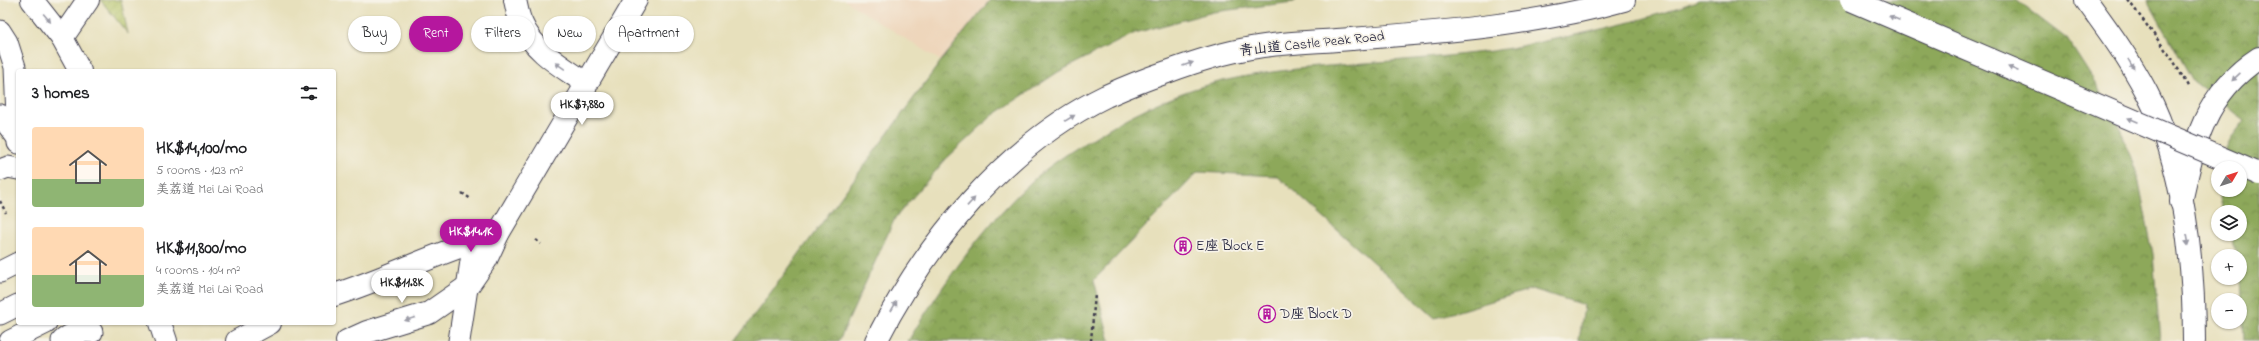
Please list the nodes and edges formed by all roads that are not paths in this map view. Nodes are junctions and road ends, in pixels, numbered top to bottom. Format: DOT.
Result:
graph roads {
  1 [pos="32,0"];
  2 [pos="88,0"];
  3 [pos="515,0"];
  4 [pos="636,0"];
  5 [pos="1624,0"];
  6 [pos="1851,0"];
  7 [pos="2074,0"];
  8 [pos="2086,0"];
  9 [pos="0,31"];
  10 [pos="2109,32"];
  11 [pos="62,38"];
  12 [pos="2259,58"];
  13 [pos="79,69"];
  14 [pos="16,77"];
  15 [pos="587,84"];
  16 [pos="16,109"];
  17 [pos="0,115"];
  18 [pos="11,137"];
  19 [pos="16,169"];
  20 [pos="0,170"];
  21 [pos="2259,174"];
  22 [pos="2181,202"];
  23 [pos="498,234"];
  24 [pos="474,241"];
  25 [pos="16,264"];
  26 [pos="0,272"];
  27 [pos="468,286"];
  28 [pos="336,294"];
  29 [pos="16,306"];
  30 [pos="0,314"];
  31 [pos="42,325"];
  32 [pos="161,325"];
  33 [pos="266,325"];
  34 [pos="92,332"];
  35 [pos="10,341"];
  36 [pos="62,341"];
  37 [pos="166,341"];
  38 [pos="237,341"];
  39 [pos="347,341"];
  40 [pos="459,341"];
  41 [pos="876,341"];
  42 [pos="2194,341"];
  1 -- 11 [label="main road, one-way"];
  2 -- 11 [label="main road"];
  15 -- 3 [label="main road, one-way"];
  4 -- 15 [label="main road"];
  41 -- 5 [label="main road, 青山道 Castle Peak Road, one-way"];
  21 -- 6 [label="main road, one-way, bridge"];
  7 -- 10 [label="main road"];
  8 -- 10 [label="main road"];
  9 -- 14 [label="lane"];
  10 -- 22 [label="main road, one-way"];
  11 -- 13 [label="main road"];
  12 -- 22 [label="main road, one-way"];
  15 -- 23 [label="main road"];
  16 -- 18 [label="lane"];
  17 -- 18 [label="lane"];
  19 -- 20 [label="lane"];
  22 -- 42 [label="main road, one-way"];
  23 -- 24 [label="main road"];
  23 -- 27 [label="main road"];
  24 -- 27 [label="lane"];
  24 -- 28 [label="main road"];
  25 -- 26 [label="lane"];
  27 -- 39 [label="main road, one-way"];
  27 -- 40 [label="lane"];
  29 -- 30 [label="lane"];
  31 -- 35 [label="lane"];
  32 -- 37 [label="main road"];
  33 -- 38 [label="main road"];
  34 -- 36 [label="lane"];
}
